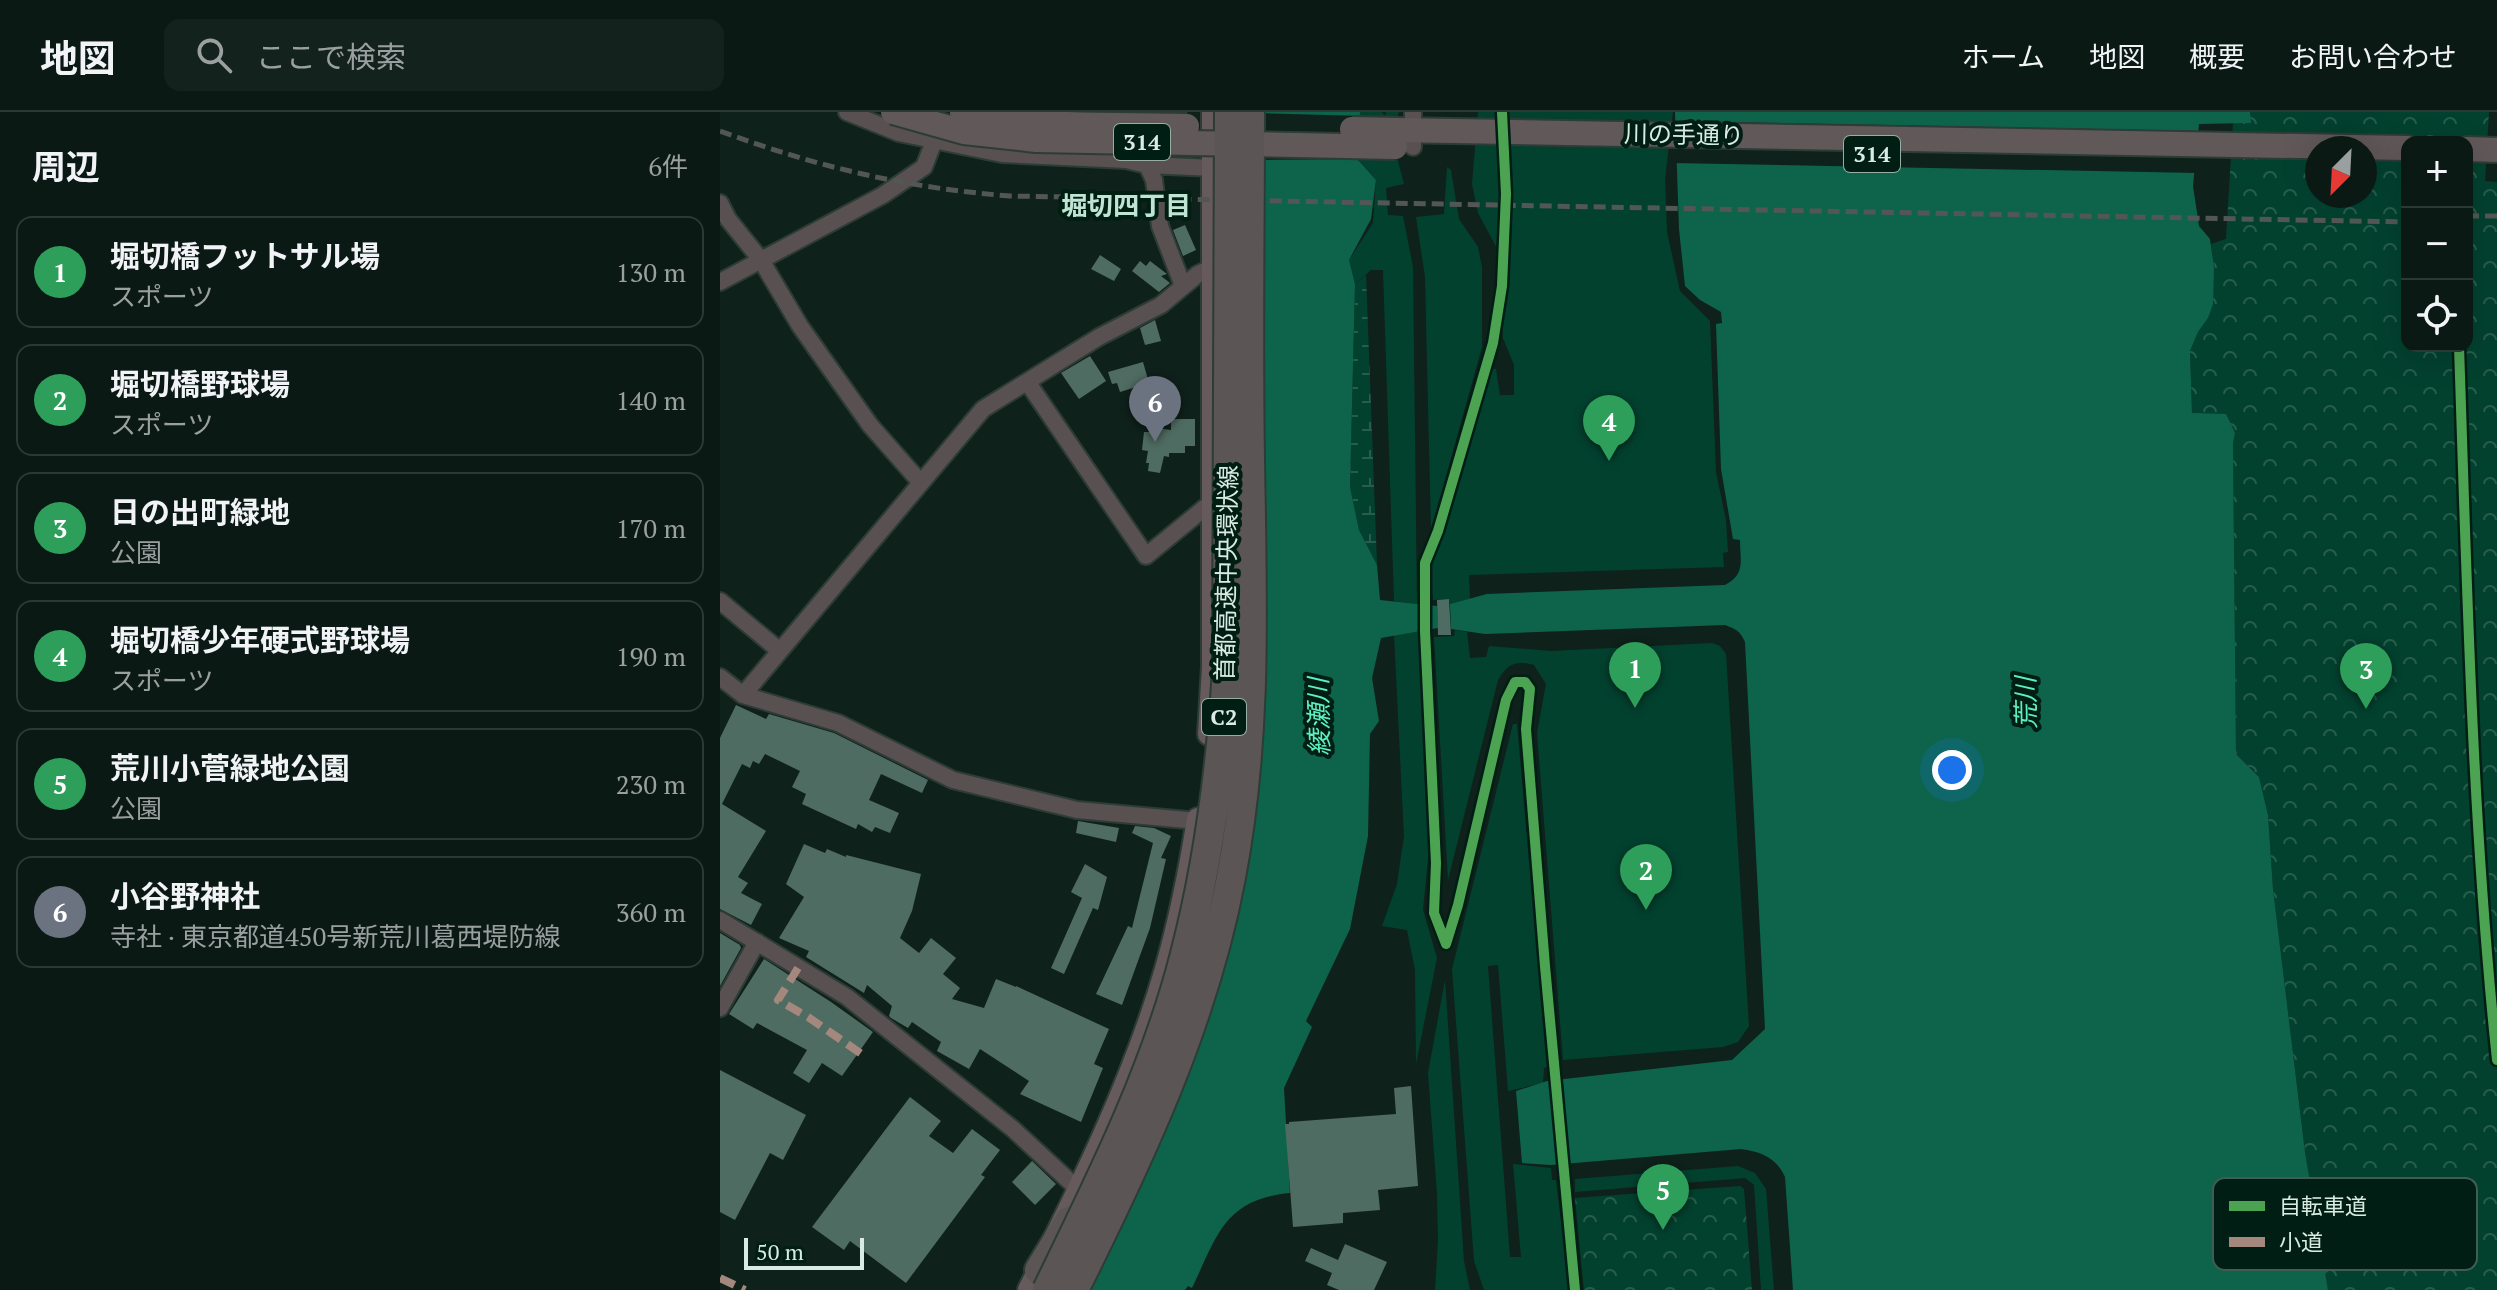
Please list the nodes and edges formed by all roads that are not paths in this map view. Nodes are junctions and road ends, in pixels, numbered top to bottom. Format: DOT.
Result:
graph roads {
  1 [pos="847,112"];
  2 [pos="893,112"];
  3 [pos="962,112"];
  4 [pos="1049,112"];
  5 [pos="1213,112"];
  6 [pos="1229,112"];
  7 [pos="1250,112"];
  8 [pos="1412,135"];
  9 [pos="934,141"];
  10 [pos="2401,148"];
  11 [pos="2473,149"];
  12 [pos="2497,150"];
  13 [pos="1043,158"];
  14 [pos="2305,162"];
  15 [pos="2377,163"];
  16 [pos="2401,164"];
  17 [pos="1147,165"];
  18 [pos="2473,165"];
  19 [pos="2497,165"];
  20 [pos="1213,168"];
  21 [pos="720,203"];
  22 [pos="761,260"];
  23 [pos="1213,267"];
  24 [pos="720,282"];
  25 [pos="1183,286"];
  26 [pos="1028,383"];
  27 [pos="1250,458"];
  28 [pos="921,483"];
  29 [pos="1213,501"];
  30 [pos="722,607"];
  31 [pos="780,651"];
  32 [pos="720,677"];
  33 [pos="743,695"];
  34 [pos="1198,821"];
  35 [pos="720,920"];
  36 [pos="757,942"];
  37 [pos="720,1008"];
  38 [pos="1087,1191"];
  39 [pos="1038,1285"];
  40 [pos="1074,1290"];
  1 -- 9 [label="street"];
  2 -- 8 [label="main road, 川の手通り / 314, bridge"];
  3 -- 8 [label="main road, 川の手通り / 314, bridge"];
  4 -- 13 [label="street"];
  5 -- 20 [label="main road"];
  6 -- 38 [label="highway, 首都高速中央環状線 / C2, bridge"];
  7 -- 27 [label="highway, 首都高速中央環状線 / C2, bridge"];
  8 -- 10 [label="main road, 川の手通り / 314"];
  8 -- 14 [label="main road, 川の手通り / 314"];
  9 -- 13 [label="street"];
  9 -- 22 [label="street"];
  11 -- 12 [label="main road"];
  13 -- 17 [label="street"];
  15 -- 16 [label="main road"];
  17 -- 20 [label="street"];
  17 -- 25 [label="street"];
  18 -- 19 [label="main road"];
  20 -- 23 [label="main road"];
  21 -- 22 [label="street"];
  22 -- 24 [label="street"];
  22 -- 28 [label="street"];
  23 -- 25 [label="street"];
  23 -- 29 [label="main road"];
  25 -- 26 [label="street"];
  26 -- 28 [label="street"];
  26 -- 29 [label="street"];
  27 -- 38 [label="highway, bridge"];
  27 -- 40 [label="highway, 首都高速中央環状線 / C2, bridge"];
  28 -- 31 [label="street"];
  29 -- 34 [label="main road"];
  30 -- 31 [label="street"];
  31 -- 33 [label="street"];
  32 -- 33 [label="street"];
  33 -- 34 [label="street"];
  34 -- 38 [label="main road"];
  35 -- 36 [label="street"];
  36 -- 37 [label="street"];
  36 -- 38 [label="street"];
  38 -- 39 [label="highway, 首都高速中央環状線 / C2, bridge"];
}
